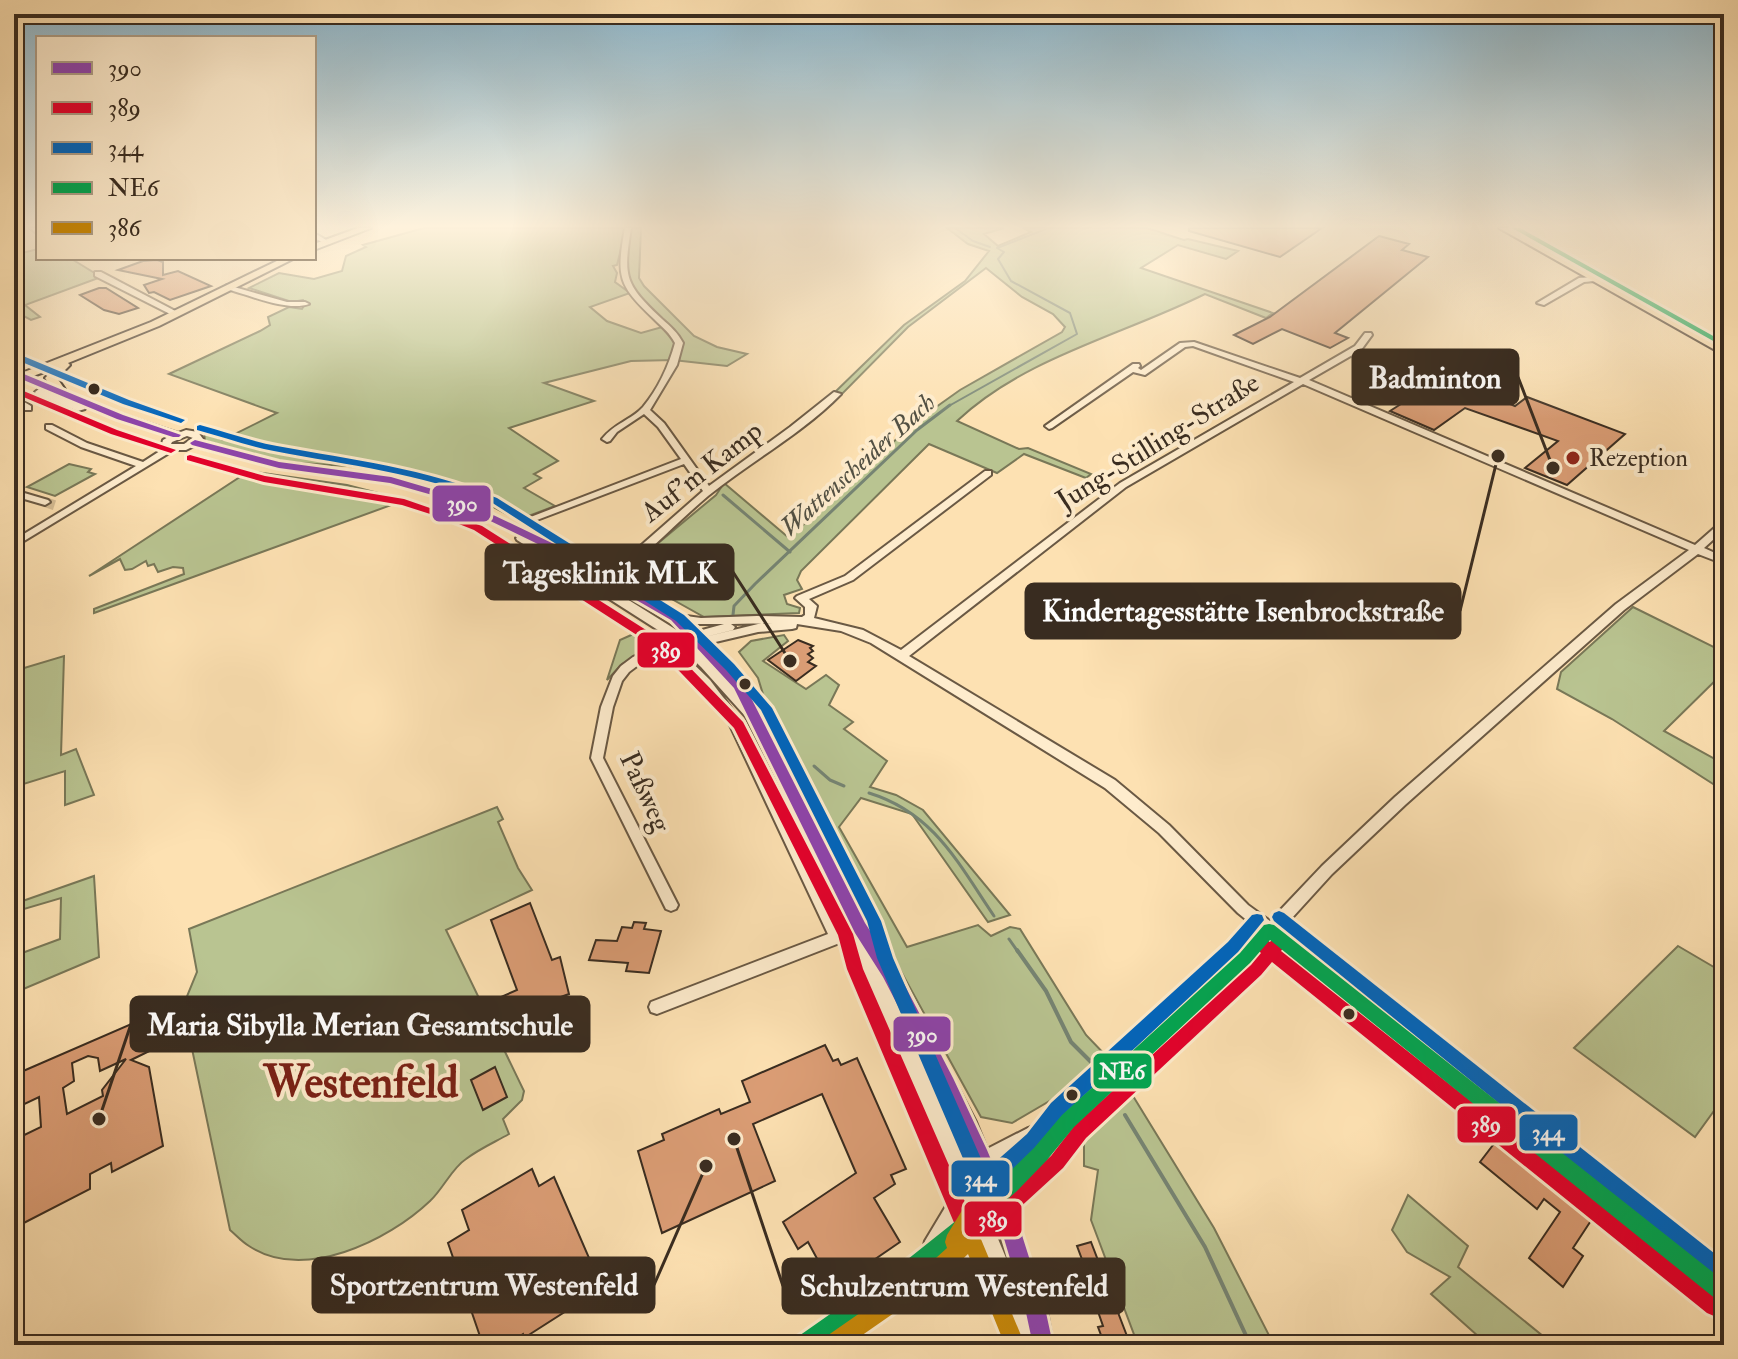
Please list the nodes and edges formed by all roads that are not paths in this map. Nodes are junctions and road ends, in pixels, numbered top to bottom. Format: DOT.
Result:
graph roads {
  1 [pos="132,291"];
  2 [pos="221,291"];
  3 [pos="241,291"];
  4 [pos="630,291"];
  5 [pos="1562,291"];
  6 [pos="1614,291"];
  7 [pos="1628,291"];
  8 [pos="1541,303"];
  9 [pos="305,304"];
  10 [pos="174,313"];
  11 [pos="1368,335"];
  12 [pos="1724,345"];
  13 [pos="1724,352"];
  14 [pos="75,357"];
  15 [pos="16,376"];
  16 [pos="1301,381"];
  17 [pos="60,391"];
  18 [pos="837,394"];
  19 [pos="14,399"];
  20 [pos="28,408"];
  21 [pos="645,410"];
  22 [pos="1049,426"];
  23 [pos="49,427"];
  24 [pos="607,439"];
  25 [pos="171,441"];
  26 [pos="685,461"];
  27 [pos="143,465"];
  28 [pos="988,473"];
  29 [pos="708,491"];
  30 [pos="14,493"];
  31 [pos="45,502"];
  32 [pos="533,518"];
  33 [pos="1724,525"];
  34 [pos="14,544"];
  35 [pos="1697,549"];
  36 [pos="1724,561"];
  37 [pos="601,582"];
  38 [pos="675,617"];
  39 [pos="751,620"];
  40 [pos="803,622"];
  41 [pos="698,640"];
  42 [pos="675,643"];
  43 [pos="901,656"];
  44 [pos="752,716"];
  45 [pos="671,905"];
  46 [pos="860,928"];
  47 [pos="1269,930"];
  48 [pos="837,937"];
  49 [pos="657,1007"];
  50 [pos="1068,1121"];
  51 [pos="983,1161"];
  52 [pos="967,1187"];
  53 [pos="996,1194"];
  54 [pos="977,1212"];
  55 [pos="924,1261"];
  56 [pos="1724,1293"];
  57 [pos="803,1345"];
  58 [pos="1032,1345"];
  59 [pos="1043,1345"];
  1 -- 10 [label="street"];
  2 -- 10 [label="main road"];
  3 -- 9 [label="street"];
  4 -- 21 [label="street"];
  5 -- 8 [label="street"];
  6 -- 13 [label="main road"];
  7 -- 12 [label="main road"];
  10 -- 14 [label="main road"];
  10 -- 15 [label="main road"];
  11 -- 16 [label="street, Jung-Stilling-Straße"];
  14 -- 15 [label="main road"];
  14 -- 17 [label="main road"];
  15 -- 17 [label="street"];
  15 -- 25 [label="street"];
  16 -- 22 [label="street"];
  16 -- 35 [label="street"];
  16 -- 43 [label="street, Jung-Stilling-Straße"];
  17 -- 25 [label="street"];
  18 -- 29 [label="street, Auf'm Kamp"];
  19 -- 20 [label="street"];
  21 -- 24 [label="street"];
  21 -- 26 [label="street"];
  23 -- 27 [label="street"];
  25 -- 27 [label="street"];
  25 -- 37 [label="street"];
  26 -- 29 [label="street"];
  26 -- 32 [label="street"];
  27 -- 34 [label="street"];
  28 -- 40 [label="street"];
  29 -- 37 [label="street, Auf'm Kamp"];
  30 -- 31 [label="street"];
  33 -- 35 [label="street"];
  35 -- 36 [label="street"];
  35 -- 47 [label="street"];
  37 -- 38 [label="street"];
  37 -- 42 [label="street"];
  38 -- 39 [label="street"];
  38 -- 41 [label="street"];
  39 -- 40 [label="street"];
  39 -- 41 [label="street"];
  40 -- 41 [label="street"];
  40 -- 43 [label="street"];
  41 -- 42 [label="street"];
  41 -- 44 [label="street"];
  42 -- 44 [label="street"];
  42 -- 45 [label="street, Paßweg"];
  42 -- 48 [label="street"];
  43 -- 47 [label="street"];
  44 -- 46 [label="street"];
  46 -- 48 [label="street"];
  46 -- 51 [label="street"];
  46 -- 52 [label="street"];
  47 -- 50 [label="street"];
  47 -- 56 [label="street"];
  48 -- 49 [label="street"];
  50 -- 51 [label="street"];
  50 -- 53 [label="street"];
  51 -- 52 [label="street"];
  51 -- 53 [label="street"];
  52 -- 54 [label="street"];
  52 -- 55 [label="street"];
  53 -- 54 [label="street"];
  53 -- 59 [label="street"];
  54 -- 55 [label="street"];
  54 -- 58 [label="street"];
  55 -- 57 [label="street"];
}
